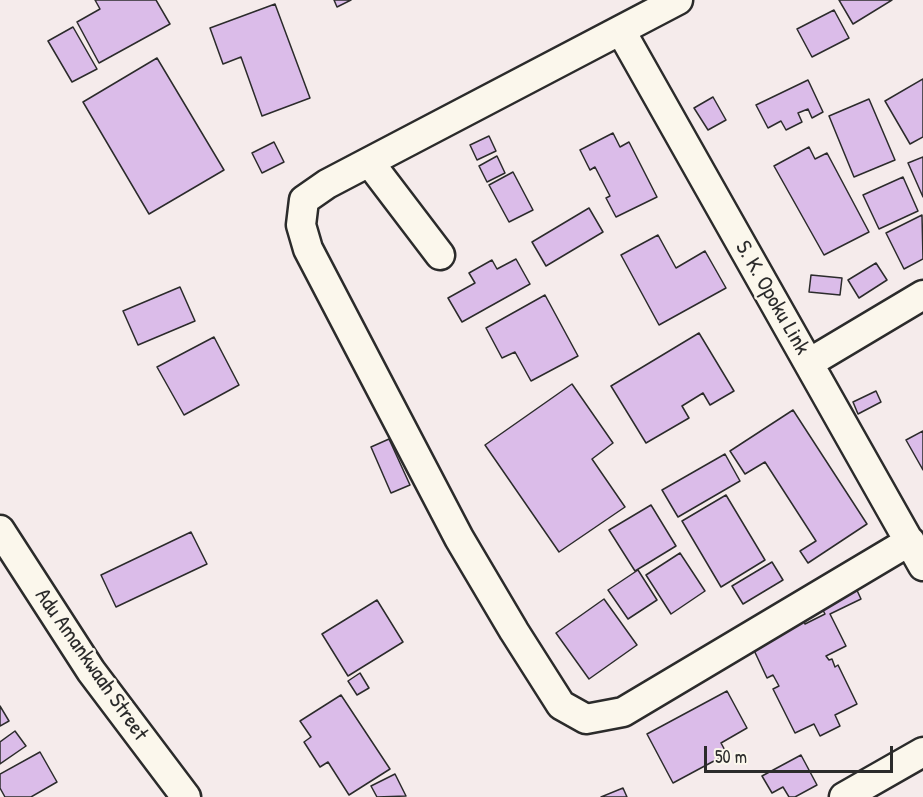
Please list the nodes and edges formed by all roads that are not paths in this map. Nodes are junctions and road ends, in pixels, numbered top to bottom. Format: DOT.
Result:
graph roads {
  1 [pos="678,0"];
  2 [pos="621,31"];
  3 [pos="370,163"];
  4 [pos="440,255"];
  5 [pos="923,295"];
  6 [pos="808,363"];
  7 [pos="0,531"];
  8 [pos="910,541"];
  9 [pos="923,566"];
  10 [pos="923,752"];
  11 [pos="186,797"];
  12 [pos="844,797"];
  1 -- 2 [label="street"];
  2 -- 3 [label="street"];
  2 -- 6 [label="street, S. K. Opoku Link"];
  3 -- 4 [label="street"];
  3 -- 8 [label="street"];
  5 -- 6 [label="street"];
  6 -- 8 [label="street, S. K. Opoku Link"];
  7 -- 11 [label="street, Adu Amankwaah Street"];
  8 -- 9 [label="street, S. K. Opoku Link"];
  10 -- 12 [label="street"];
}
